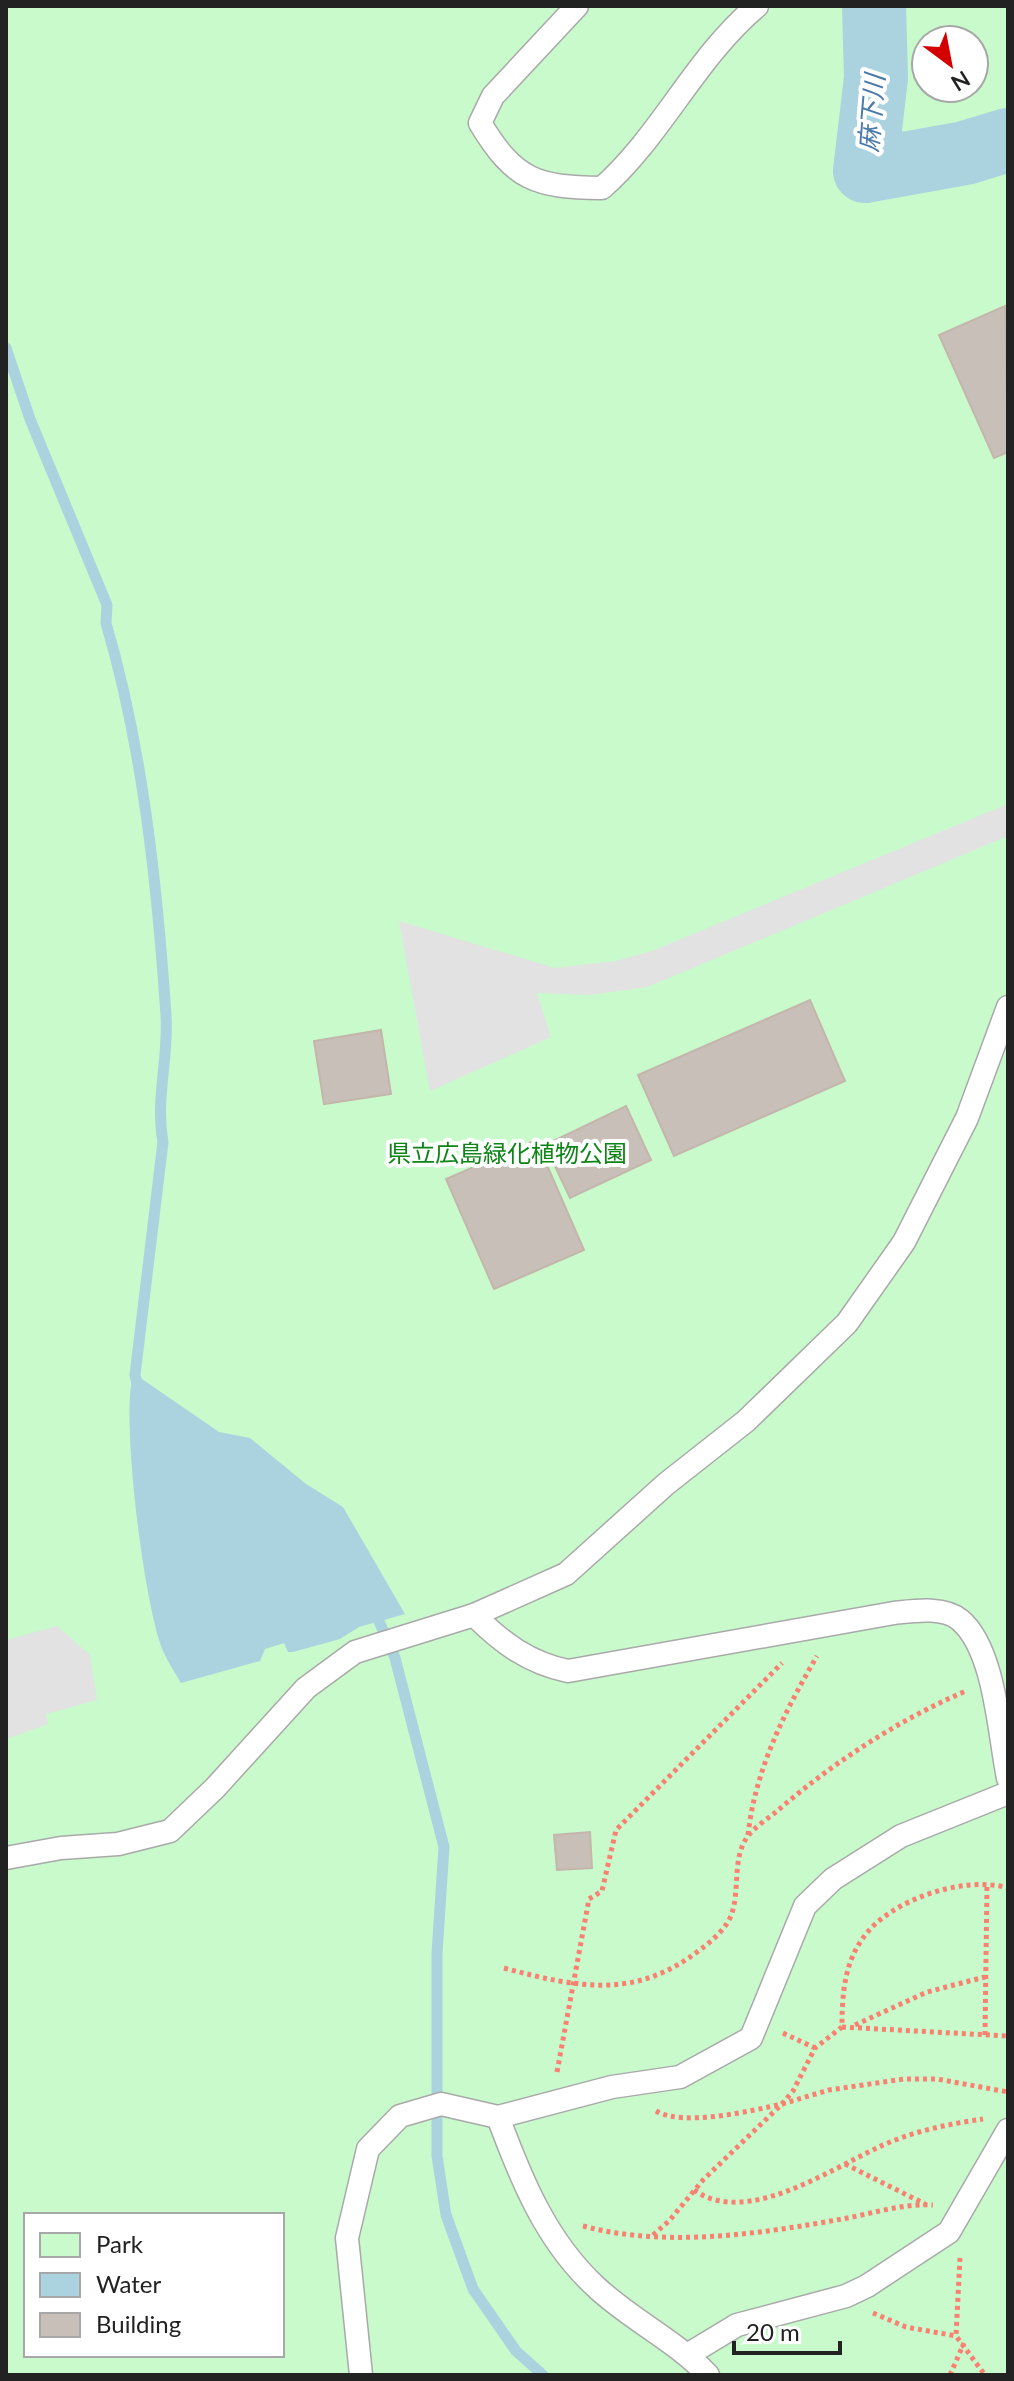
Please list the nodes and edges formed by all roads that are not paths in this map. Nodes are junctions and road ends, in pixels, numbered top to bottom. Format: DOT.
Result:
graph roads {
  1 [pos="577,6"];
  2 [pos="757,6"];
  3 [pos="1008,1007"];
  4 [pos="474,1615"];
  5 [pos="1008,1778"];
  6 [pos="1008,1793"];
  7 [pos="6,1858"];
  8 [pos="498,2117"];
  9 [pos="998,2124"];
  10 [pos="689,2354"];
  11 [pos="361,2375"];
  12 [pos="708,2375"];
  1 -- 2 [label="lane"];
  3 -- 4 [label="lane"];
  4 -- 5 [label="lane"];
  4 -- 7 [label="lane"];
  6 -- 8 [label="lane"];
  8 -- 10 [label="lane"];
  8 -- 11 [label="lane"];
  9 -- 10 [label="lane"];
  10 -- 12 [label="lane"];
}
